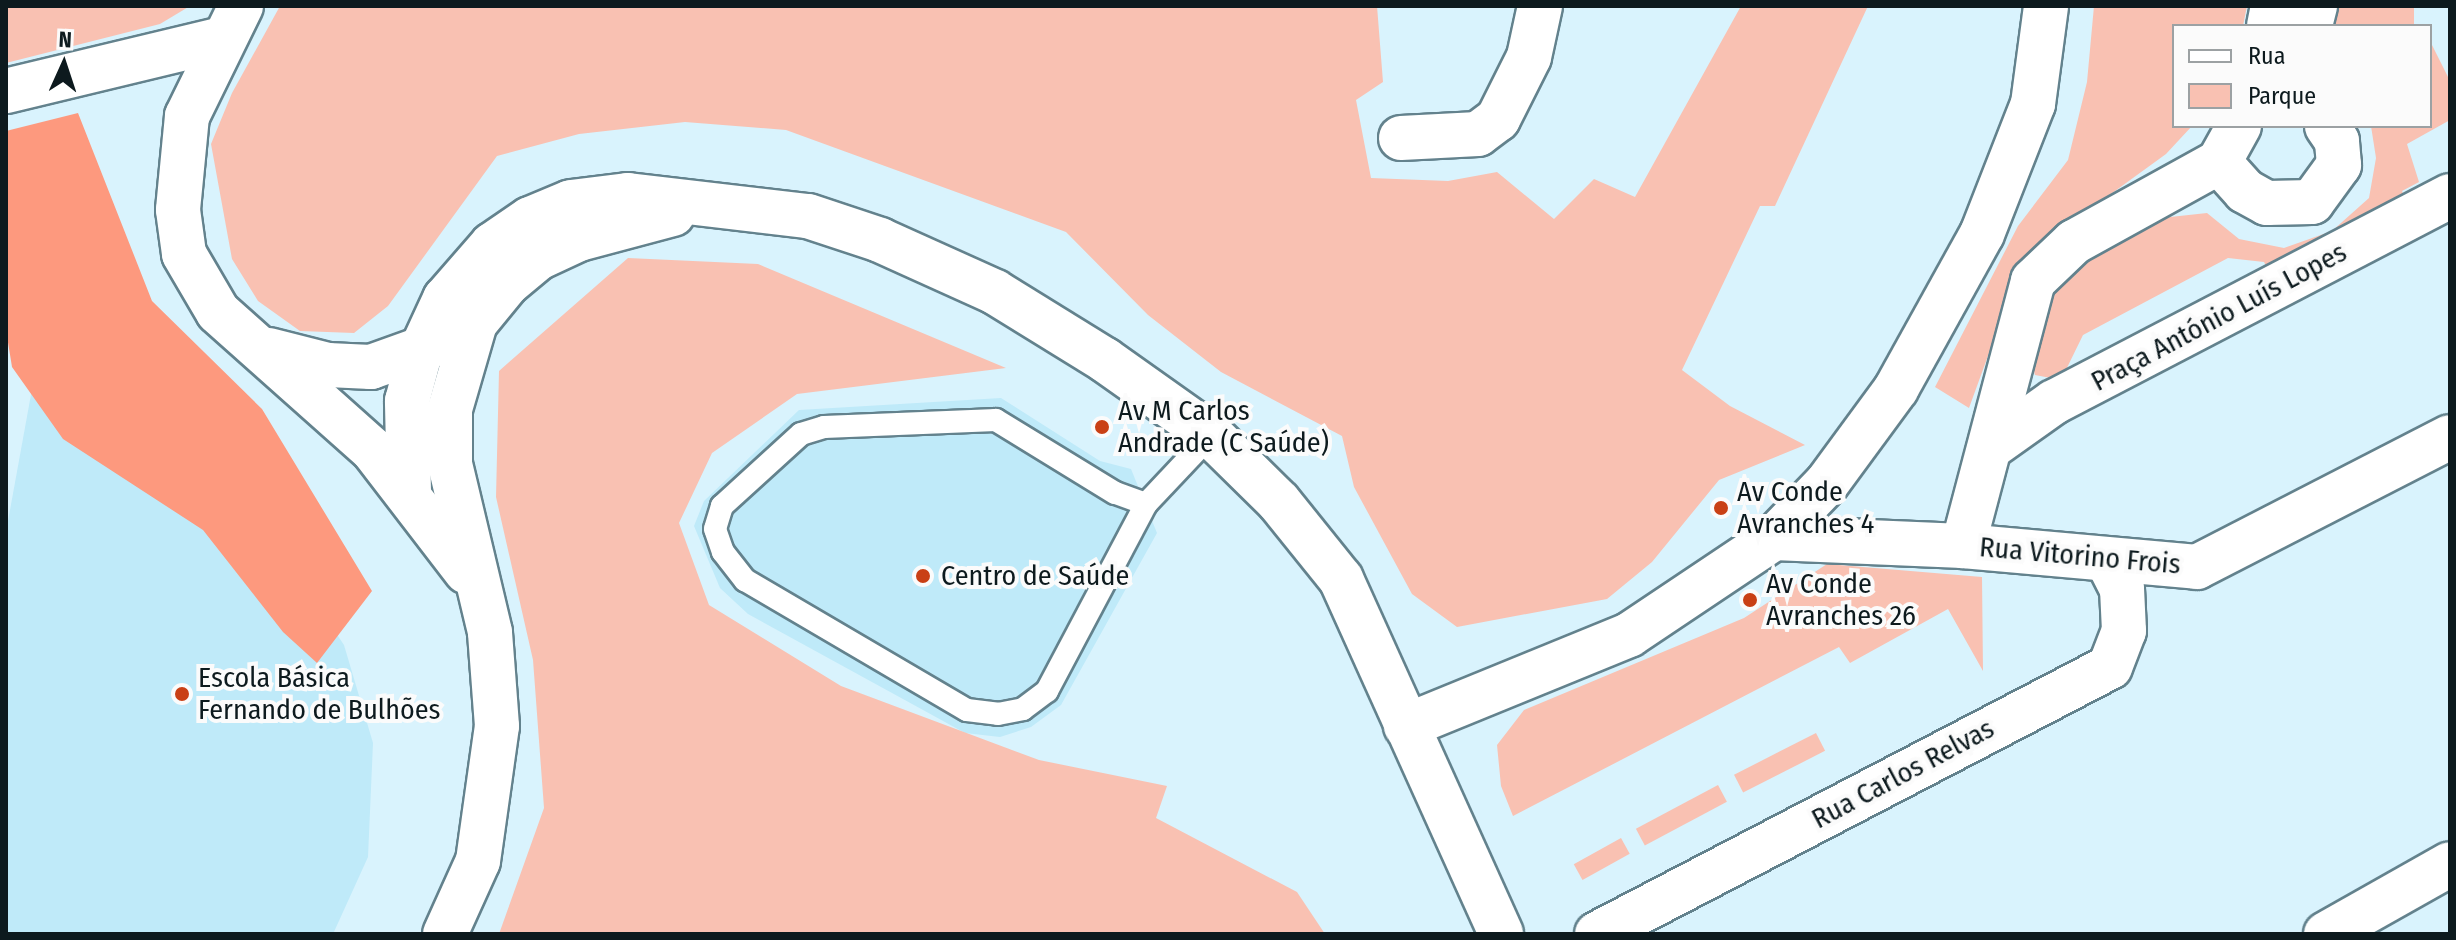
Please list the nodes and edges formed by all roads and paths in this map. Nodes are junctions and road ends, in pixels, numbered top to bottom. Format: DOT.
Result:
graph roads {
  1 [pos="1540,6"];
  2 [pos="2046,6"];
  3 [pos="232,22"];
  4 [pos="6,91"];
  5 [pos="2328,128"];
  6 [pos="1401,138"];
  7 [pos="2229,144"];
  8 [pos="2450,196"];
  9 [pos="718,204"];
  10 [pos="475,323"];
  11 [pos="259,347"];
  12 [pos="420,353"];
  13 [pos="1211,435"];
  14 [pos="2450,437"];
  15 [pos="1992,446"];
  16 [pos="409,492"];
  17 [pos="1146,504"];
  18 [pos="1774,538"];
  19 [pos="1963,546"];
  20 [pos="2107,560"];
  21 [pos="475,584"];
  22 [pos="1406,726"];
  23 [pos="2450,864"];
  24 [pos="445,934"];
  25 [pos="1501,934"];
  26 [pos="1597,934"];
  27 [pos="2326,934"];
  1 -- 6 [label="street"];
  2 -- 18 [label="street"];
  3 -- 4 [label="street"];
  3 -- 11 [label="street"];
  5 -- 7 [label="street"];
  7 -- 15 [label="street"];
  8 -- 15 [label="street, Praça António Luís Lopes"];
  9 -- 10 [label="street"];
  9 -- 12 [label="street"];
  9 -- 13 [label="street"];
  10 -- 12 [label="street"];
  10 -- 21 [label="street"];
  11 -- 12 [label="street"];
  11 -- 16 [label="street"];
  12 -- 16 [label="street"];
  13 -- 17 [label="lane"];
  13 -- 22 [label="street"];
  14 -- 20 [label="street, Rua Vitorino Frois"];
  15 -- 19 [label="street"];
  16 -- 21 [label="street"];
  17 -- 17 [label="lane"];
  18 -- 19 [label="street, Rua Vitorino Frois"];
  18 -- 22 [label="street"];
  19 -- 20 [label="street, Rua Vitorino Frois"];
  20 -- 26 [label="street, Rua Carlos Relvas"];
  21 -- 24 [label="street"];
  22 -- 25 [label="street"];
  23 -- 27 [label="street"];
}
